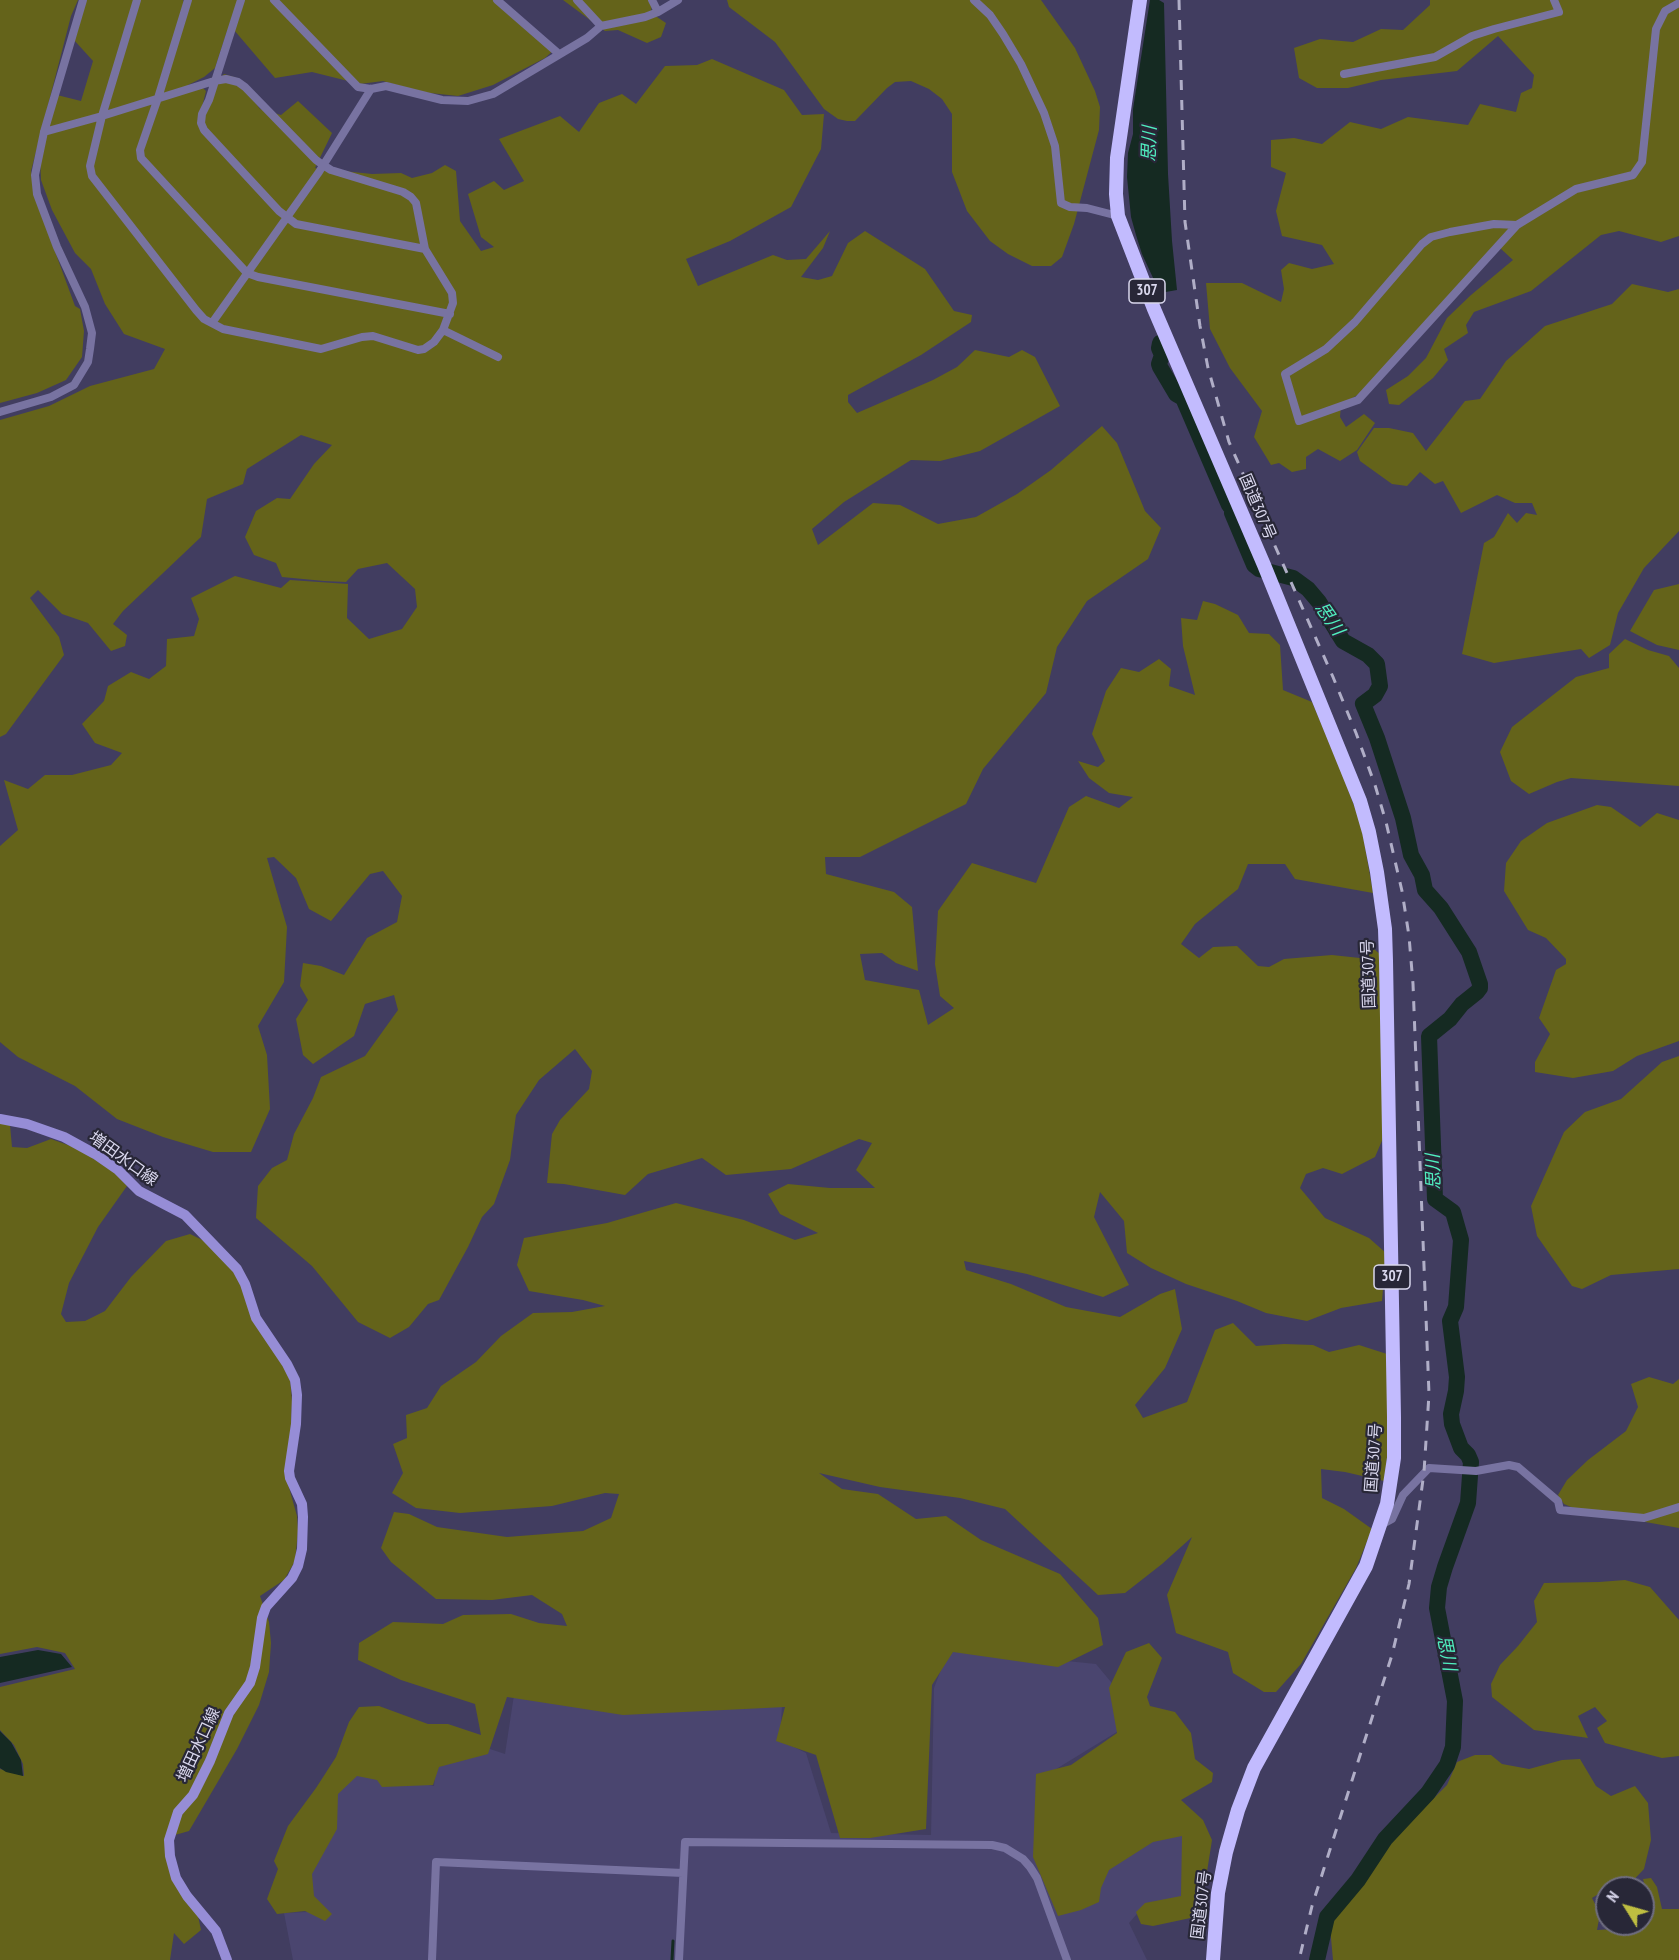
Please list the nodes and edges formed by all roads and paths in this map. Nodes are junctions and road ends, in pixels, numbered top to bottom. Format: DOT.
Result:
graph roads {
  1 [pos="83,0"];
  2 [pos="137,0"];
  3 [pos="188,0"];
  4 [pos="241,0"];
  5 [pos="274,0"];
  6 [pos="497,0"];
  7 [pos="577,0"];
  8 [pos="652,0"];
  9 [pos="678,0"];
  10 [pos="974,0"];
  11 [pos="1140,0"];
  12 [pos="1554,0"];
  13 [pos="1679,3"];
  14 [pos="658,12"];
  15 [pos="601,26"];
  16 [pos="559,54"];
  17 [pos="1344,74"];
  18 [pos="214,81"];
  19 [pos="371,88"];
  20 [pos="158,98"];
  21 [pos="102,116"];
  22 [pos="44,132"];
  23 [pos="323,165"];
  24 [pos="1118,216"];
  25 [pos="287,218"];
  26 [pos="1517,225"];
  27 [pos="425,249"];
  28 [pos="247,273"];
  29 [pos="450,314"];
  30 [pos="212,323"];
  31 [pos="443,330"];
  32 [pos="498,357"];
  33 [pos="0,412"];
  34 [pos="0,1119"];
  35 [pos="1679,1507"];
  36 [pos="1381,1526"];
  37 [pos="682,1873"];
  38 [pos="226,1960"];
  39 [pos="432,1960"];
  40 [pos="679,1960"];
  41 [pos="1067,1960"];
  42 [pos="1213,1960"];
  1 -- 22 [label="street"];
  2 -- 21 [label="street"];
  3 -- 20 [label="street"];
  4 -- 18 [label="street"];
  5 -- 19 [label="street"];
  6 -- 16 [label="street"];
  7 -- 15 [label="street"];
  8 -- 14 [label="street"];
  9 -- 14 [label="street"];
  10 -- 24 [label="street"];
  11 -- 24 [label="highway, 国道307号 / 307"];
  12 -- 17 [label="street"];
  13 -- 26 [label="street"];
  14 -- 15 [label="street"];
  15 -- 16 [label="street"];
  16 -- 19 [label="street"];
  18 -- 20 [label="street"];
  18 -- 23 [label="street"];
  18 -- 25 [label="street"];
  19 -- 23 [label="street"];
  20 -- 21 [label="street"];
  20 -- 28 [label="street"];
  21 -- 22 [label="street"];
  21 -- 30 [label="street"];
  22 -- 33 [label="street"];
  23 -- 25 [label="street"];
  23 -- 27 [label="street"];
  24 -- 36 [label="highway, 国道307号 / 307"];
  25 -- 27 [label="street"];
  25 -- 28 [label="street"];
  26 -- 26 [label="street"];
  27 -- 29 [label="street"];
  28 -- 29 [label="street"];
  28 -- 30 [label="street"];
  29 -- 31 [label="street"];
  30 -- 31 [label="street"];
  31 -- 32 [label="street"];
  34 -- 38 [label="main road, 増田水口線"];
  35 -- 36 [label="street"];
  36 -- 42 [label="highway, 国道307号 / 307"];
  37 -- 39 [label="street"];
  37 -- 40 [label="street"];
  37 -- 41 [label="street"];
}
